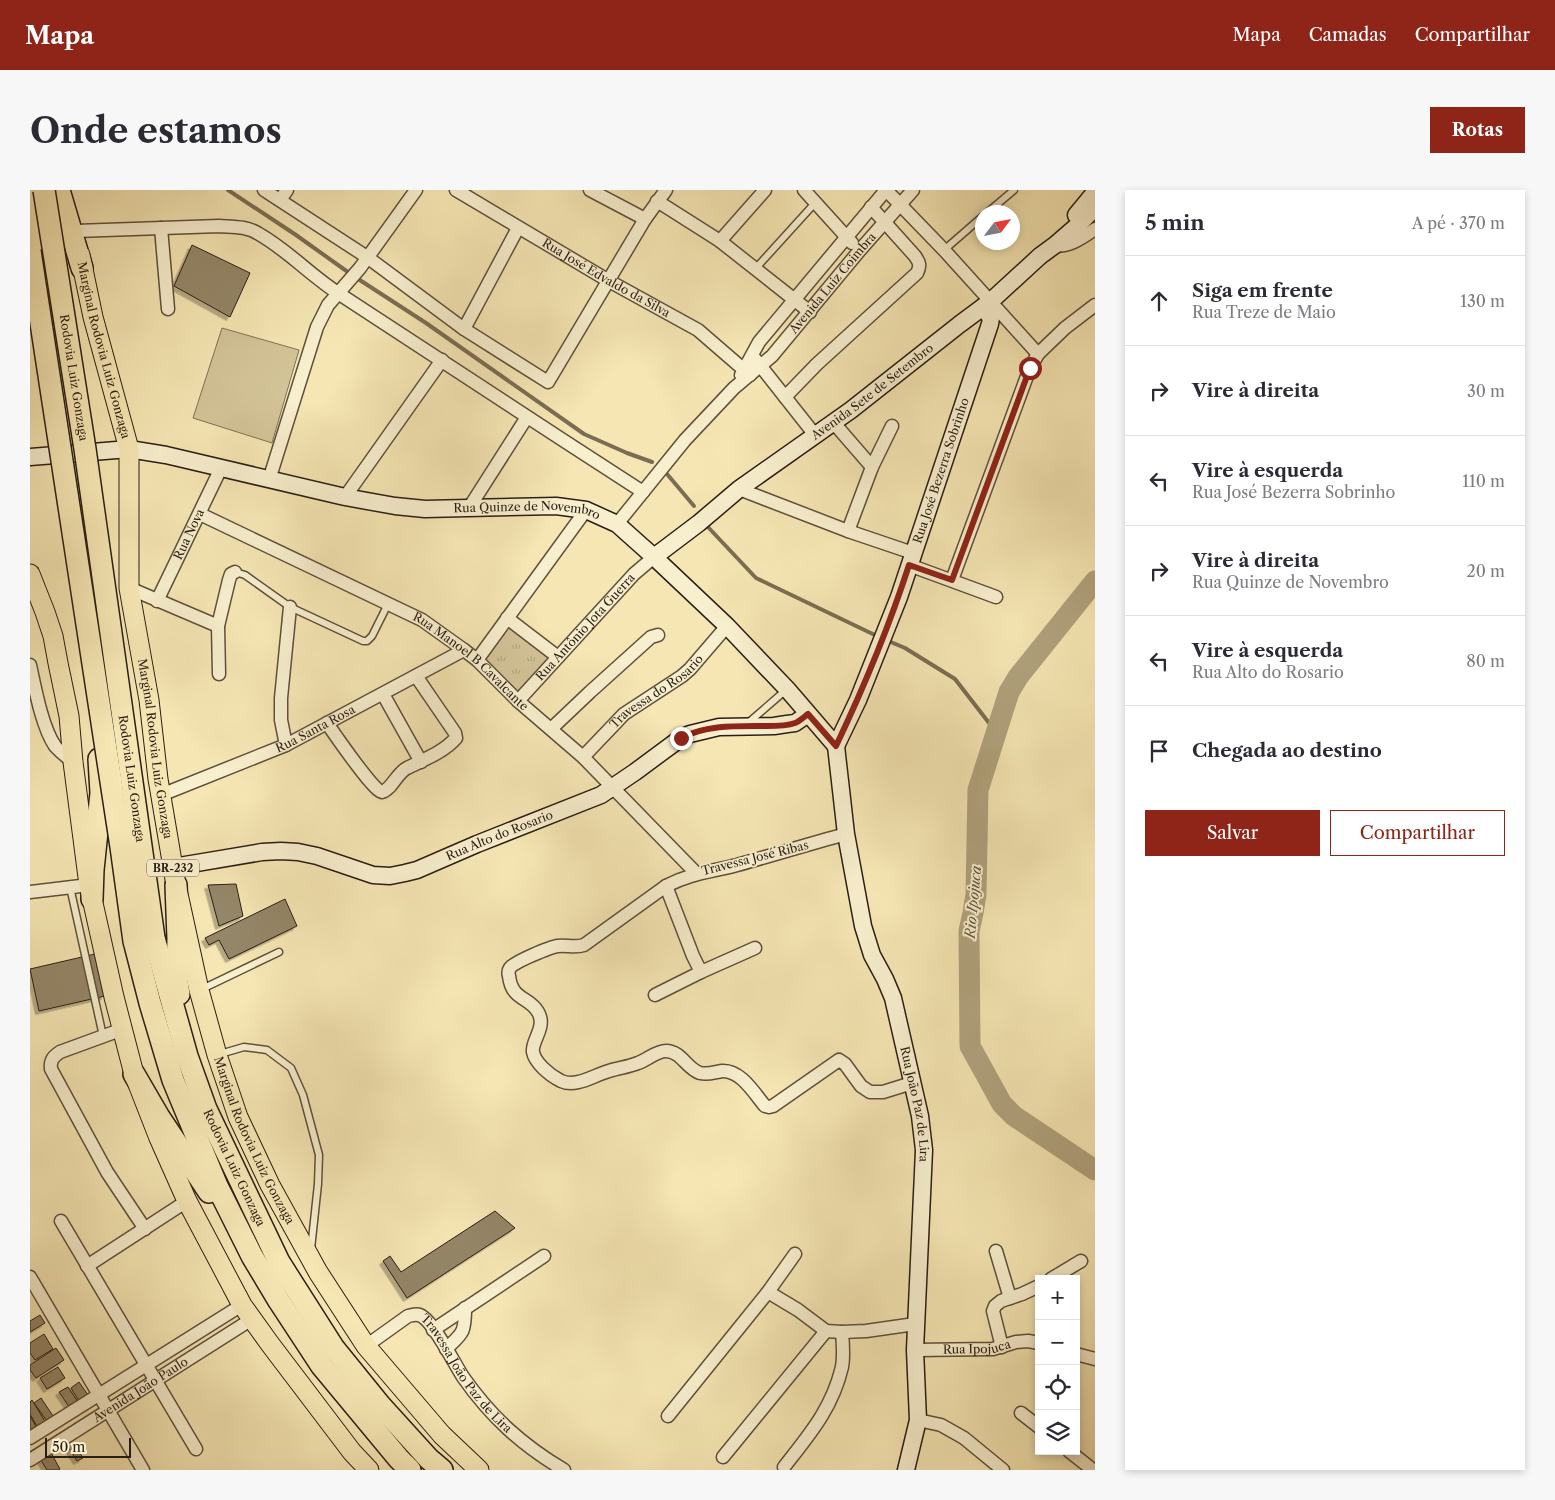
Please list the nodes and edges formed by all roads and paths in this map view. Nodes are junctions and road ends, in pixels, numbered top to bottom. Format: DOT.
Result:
graph roads {
  1 [pos="44,190"];
  2 [pos="59,190"];
  3 [pos="70,190"];
  4 [pos="264,190"];
  5 [pos="416,190"];
  6 [pos="456,190"];
  7 [pos="590,190"];
  8 [pos="666,190"];
  9 [pos="765,190"];
  10 [pos="804,190"];
  11 [pos="886,190"];
  12 [pos="913,190"];
  13 [pos="1014,190"];
  14 [pos="1095,192"];
  15 [pos="283,195"];
  16 [pos="657,201"];
  17 [pos="815,203"];
  18 [pos="900,205"];
  19 [pos="996,205"];
  20 [pos="871,207"];
  21 [pos="1095,208"];
  22 [pos="645,219"];
  23 [pos="884,222"];
  24 [pos="975,223"];
  25 [pos="160,228"];
  26 [pos="518,228"];
  27 [pos="1095,230"];
  28 [pos="76,231"];
  29 [pos="846,238"];
  30 [pos="720,241"];
  31 [pos="1053,243"];
  32 [pos="860,250"];
  33 [pos="944,250"];
  34 [pos="30,251"];
  35 [pos="364,262"];
  36 [pos="82,268"];
  37 [pos="756,268"];
  38 [pos="609,281"];
  39 [pos="342,290"];
  40 [pos="795,300"];
  41 [pos="987,304"];
  42 [pos="1095,305"];
  43 [pos="168,309"];
  44 [pos="810,312"];
  45 [pos="464,329"];
  46 [pos="1038,354"];
  47 [pos="752,356"];
  48 [pos="442,360"];
  49 [pos="761,365"];
  50 [pos="747,372"];
  51 [pos="785,397"];
  52 [pos="527,417"];
  53 [pos="833,422"];
  54 [pos="892,426"];
  55 [pos="814,435"];
  56 [pos="129,449"];
  57 [pos="30,457"];
  58 [pos="872,467"];
  59 [pos="221,468"];
  60 [pos="269,480"];
  61 [pos="738,488"];
  62 [pos="643,492"];
  63 [pos="345,497"];
  64 [pos="469,508"];
  65 [pos="586,510"];
  66 [pos="200,514"];
  67 [pos="617,524"];
  68 [pos="848,530"];
  69 [pos="654,557"];
  70 [pos="911,559"];
  71 [pos="235,572"];
  72 [pos="30,574"];
  73 [pos="952,580"];
  74 [pos="129,588"];
  75 [pos="996,597"];
  76 [pos="157,601"];
  77 [pos="388,604"];
  78 [pos="290,608"];
  79 [pos="507,618"];
  80 [pos="218,626"];
  81 [pos="727,626"];
  82 [pos="658,635"];
  83 [pos="464,650"];
  84 [pos="92,652"];
  85 [pos="558,657"];
  86 [pos="477,660"];
  87 [pos="30,665"];
  88 [pos="218,674"];
  89 [pos="416,676"];
  90 [pos="787,689"];
  91 [pos="383,694"];
  92 [pos="518,701"];
  93 [pos="808,714"];
  94 [pos="327,723"];
  95 [pos="746,726"];
  96 [pos="551,730"];
  97 [pos="286,745"];
  98 [pos="836,746"];
  99 [pos="584,757"];
  100 [pos="73,762"];
  101 [pos="421,762"];
  102 [pos="613,787"];
  103 [pos="161,796"];
  104 [pos="846,834"];
  105 [pos="696,874"];
  106 [pos="174,876"];
  107 [pos="666,886"];
  108 [pos="70,887"];
  109 [pos="30,892"];
  110 [pos="91,892"];
  111 [pos="144,940"];
  112 [pos="754,948"];
  113 [pos="279,952"];
  114 [pos="701,972"];
  115 [pos="199,990"];
  116 [pos="655,995"];
  117 [pos="123,1029"];
  118 [pos="103,1036"];
  119 [pos="217,1055"];
  120 [pos="134,1074"];
  121 [pos="912,1083"];
  122 [pos="232,1166"];
  123 [pos="187,1200"];
  124 [pos="62,1220"];
  125 [pos="145,1229"];
  126 [pos="996,1250"];
  127 [pos="795,1254"];
  128 [pos="544,1256"];
  129 [pos="310,1258"];
  130 [pos="1081,1261"];
  131 [pos="87,1266"];
  132 [pos="1058,1275"];
  133 [pos="30,1277"];
  134 [pos="1035,1288"];
  135 [pos="768,1292"];
  136 [pos="1010,1298"];
  137 [pos="279,1302"];
  138 [pos="465,1308"];
  139 [pos="247,1312"];
  140 [pos="915,1324"];
  141 [pos="433,1330"];
  142 [pos="826,1331"];
  143 [pos="842,1332"];
  144 [pos="1035,1342"];
  145 [pos="366,1346"];
  146 [pos="1002,1347"];
  147 [pos="446,1350"];
  148 [pos="915,1350"];
  149 [pos="1080,1355"];
  150 [pos="1095,1359"];
  151 [pos="146,1365"];
  152 [pos="155,1380"];
  153 [pos="99,1394"];
  154 [pos="109,1410"];
  155 [pos="1021,1413"];
  156 [pos="668,1416"];
  157 [pos="918,1420"];
  158 [pos="1035,1424"];
  159 [pos="30,1438"];
  160 [pos="196,1449"];
  161 [pos="1074,1455"];
  162 [pos="723,1457"];
  163 [pos="30,1460"];
  164 [pos="784,1467"];
  165 [pos="36,1470"];
  166 [pos="143,1470"];
  167 [pos="369,1470"];
  168 [pos="410,1470"];
  169 [pos="442,1470"];
  170 [pos="479,1470"];
  171 [pos="564,1470"];
  172 [pos="906,1470"];
  173 [pos="1003,1470"];
  174 [pos="1093,1470"];
  1 -- 111 [label="highway, Rodovia Luiz Gonzaga / BR-232, bridge"];
  2 -- 36 [label="highway"];
  3 -- 28 [label="main road, Marginal Rodovia Luiz Gonzaga / BR-232"];
  4 -- 15 [label="street"];
  5 -- 35 [label="street"];
  6 -- 26 [label="street, Rua José Edvaldo da Silva"];
  7 -- 22 [label="street"];
  8 -- 16 [label="street"];
  9 -- 30 [label="street"];
  10 -- 17 [label="street"];
  11 -- 18 [label="street"];
  11 -- 20 [label="street, Avenida Luiz Coimbra"];
  12 -- 18 [label="street, Avenida Luiz Coimbra"];
  13 -- 19 [label="lane"];
  14 -- 31 [label="street"];
  15 -- 35 [label="street"];
  16 -- 22 [label="street"];
  16 -- 30 [label="street"];
  17 -- 29 [label="street"];
  17 -- 37 [label="lane"];
  18 -- 23 [label="street, Avenida Luiz Coimbra"];
  18 -- 33 [label="street"];
  20 -- 23 [label="street"];
  20 -- 29 [label="street, Avenida Luiz Coimbra"];
  21 -- 31 [label="street"];
  22 -- 38 [label="street"];
  23 -- 32 [label="street, Avenida Luiz Coimbra"];
  23 -- 51 [label="street"];
  24 -- 33 [label="lane"];
  25 -- 28 [label="street"];
  25 -- 39 [label="street"];
  25 -- 43 [label="street"];
  26 -- 38 [label="street, Rua José Edvaldo da Silva"];
  26 -- 45 [label="street"];
  27 -- 31 [label="street"];
  28 -- 36 [label="main road, Marginal Rodovia Luiz Gonzaga / BR-232"];
  29 -- 32 [label="street"];
  29 -- 40 [label="street, Avenida Luiz Coimbra"];
  30 -- 37 [label="street"];
  31 -- 41 [label="street, Avenida Sete de Setembro"];
  32 -- 44 [label="street, Avenida Luiz Coimbra"];
  33 -- 41 [label="street"];
  34 -- 84 [label="highway, Rodovia Luiz Gonzaga / BR-232, bridge"];
  35 -- 39 [label="street"];
  35 -- 45 [label="street"];
  36 -- 56 [label="main road, Marginal Rodovia Luiz Gonzaga / BR-232"];
  37 -- 40 [label="street"];
  38 -- 45 [label="street"];
  38 -- 50 [label="street, Rua José Edvaldo da Silva"];
  39 -- 48 [label="street"];
  39 -- 60 [label="street"];
  40 -- 44 [label="street"];
  40 -- 47 [label="street, Avenida Luiz Coimbra"];
  41 -- 46 [label="street"];
  41 -- 53 [label="street, Avenida Sete de Setembro"];
  41 -- 70 [label="street, Rua José Bezerra Sobrinho"];
  42 -- 46 [label="street"];
  44 -- 49 [label="street, Avenida Luiz Coimbra"];
  46 -- 73 [label="street"];
  47 -- 49 [label="street"];
  47 -- 50 [label="street, Avenida Luiz Coimbra"];
  48 -- 52 [label="street"];
  48 -- 63 [label="street"];
  49 -- 50 [label="street, Avenida Luiz Coimbra"];
  49 -- 51 [label="street"];
  50 -- 62 [label="street"];
  51 -- 55 [label="street"];
  52 -- 62 [label="street"];
  52 -- 64 [label="street"];
  53 -- 55 [label="street, Avenida Sete de Setembro"];
  53 -- 58 [label="street"];
  54 -- 58 [label="street"];
  55 -- 61 [label="street, Avenida Sete de Setembro"];
  56 -- 57 [label="street, Rua Quinze de Novembro"];
  56 -- 59 [label="street, Rua Quinze de Novembro"];
  56 -- 74 [label="main road, Marginal Rodovia Luiz Gonzaga / BR-232"];
  58 -- 68 [label="street"];
  59 -- 60 [label="street, Rua Quinze de Novembro"];
  59 -- 66 [label="street, Rua Nova"];
  60 -- 63 [label="street, Rua Quinze de Novembro"];
  61 -- 68 [label="street"];
  61 -- 69 [label="street, Avenida Sete de Setembro"];
  62 -- 67 [label="street"];
  63 -- 64 [label="street, Rua Quinze de Novembro"];
  64 -- 65 [label="street, Rua Quinze de Novembro"];
  65 -- 67 [label="street, Rua Quinze de Novembro"];
  65 -- 79 [label="street"];
  66 -- 76 [label="street, Rua Nova"];
  66 -- 77 [label="street, Rua Manoel B Cavalcante"];
  67 -- 69 [label="street, Rua Quinze de Novembro"];
  68 -- 70 [label="street"];
  69 -- 81 [label="street, Rua Quinze de Novembro"];
  69 -- 85 [label="street, Rua Antônio Jota Guerra"];
  70 -- 73 [label="street"];
  70 -- 98 [label="street, Rua José Bezerra Sobrinho"];
  71 -- 78 [label="lane"];
  71 -- 80 [label="street"];
  72 -- 100 [label="main road"];
  73 -- 75 [label="street"];
  74 -- 76 [label="street"];
  74 -- 103 [label="main road, Marginal Rodovia Luiz Gonzaga / BR-232"];
  76 -- 80 [label="street"];
  77 -- 78 [label="lane"];
  77 -- 83 [label="street, Rua Manoel B Cavalcante"];
  78 -- 97 [label="street"];
  79 -- 85 [label="street"];
  79 -- 86 [label="street"];
  80 -- 88 [label="street"];
  81 -- 90 [label="street, Rua Quinze de Novembro"];
  81 -- 99 [label="street, Travessa do Rosario"];
  82 -- 96 [label="street"];
  83 -- 86 [label="street, Rua Manoel B Cavalcante"];
  83 -- 89 [label="street, Rua Santa Rosa"];
  84 -- 110 [label="highway"];
  84 -- 111 [label="highway, Rodovia Luiz Gonzaga / BR-232, bridge"];
  85 -- 92 [label="street, Rua Antônio Jota Guerra"];
  86 -- 92 [label="street, Rua Manoel B Cavalcante"];
  87 -- 100 [label="street"];
  89 -- 91 [label="street, Rua Santa Rosa"];
  89 -- 101 [label="street"];
  90 -- 93 [label="street, Rua Quinze de Novembro"];
  90 -- 95 [label="lane"];
  91 -- 94 [label="street, Rua Santa Rosa"];
  91 -- 101 [label="street"];
  92 -- 96 [label="street, Rua Manoel B Cavalcante"];
  93 -- 95 [label="street, Rua Alto do Rosario"];
  93 -- 98 [label="street, Rua Quinze de Novembro"];
  94 -- 97 [label="street, Rua Santa Rosa"];
  94 -- 101 [label="street"];
  95 -- 102 [label="street, Rua Alto do Rosario"];
  96 -- 99 [label="street, Rua Manoel B Cavalcante"];
  97 -- 103 [label="street, Rua Santa Rosa"];
  98 -- 104 [label="street, Rua João Paz de Lira"];
  99 -- 102 [label="street, Rua Manoel B Cavalcante"];
  100 -- 110 [label="main road"];
  102 -- 105 [label="street, Rua Manoel B Cavalcante"];
  102 -- 106 [label="street, Rua Alto do Rosario"];
  103 -- 106 [label="main road, Marginal Rodovia Luiz Gonzaga / BR-232"];
  104 -- 105 [label="street, Travessa José Ribas"];
  104 -- 121 [label="street, Rua João Paz de Lira"];
  105 -- 107 [label="street, Travessa José Ribas"];
  106 -- 115 [label="main road, Marginal Rodovia Luiz Gonzaga / BR-232"];
  106 -- 122 [label="highway"];
  107 -- 114 [label="street"];
  107 -- 121 [label="street, Travessa José Ribas"];
  108 -- 109 [label="street"];
  108 -- 110 [label="street"];
  108 -- 118 [label="lane"];
  110 -- 117 [label="main road"];
  111 -- 122 [label="highway, Rodovia Luiz Gonzaga / BR-232"];
  111 -- 137 [label="highway, Rodovia Luiz Gonzaga / BR-232"];
  112 -- 114 [label="street"];
  113 -- 115 [label="lane"];
  114 -- 116 [label="street"];
  115 -- 119 [label="main road, Marginal Rodovia Luiz Gonzaga / BR-232"];
  117 -- 118 [label="street"];
  117 -- 120 [label="main road"];
  118 -- 125 [label="street"];
  119 -- 129 [label="main road, Marginal Rodovia Luiz Gonzaga / BR-232"];
  119 -- 129 [label="lane"];
  120 -- 123 [label="main road"];
  120 -- 137 [label="highway"];
  121 -- 140 [label="street, Rua João Paz de Lira"];
  122 -- 169 [label="highway, Rodovia Luiz Gonzaga / BR-232"];
  123 -- 125 [label="street"];
  123 -- 139 [label="main road"];
  124 -- 131 [label="street"];
  125 -- 131 [label="street"];
  126 -- 136 [label="street"];
  127 -- 135 [label="street"];
  128 -- 138 [label="street"];
  129 -- 145 [label="main road, Marginal Rodovia Luiz Gonzaga / BR-232"];
  130 -- 132 [label="street"];
  131 -- 151 [label="street"];
  133 -- 153 [label="street"];
  134 -- 136 [label="street"];
  135 -- 142 [label="street"];
  135 -- 156 [label="street"];
  136 -- 146 [label="street"];
  137 -- 168 [label="highway, Rodovia Luiz Gonzaga / BR-232"];
  138 -- 141 [label="street"];
  138 -- 147 [label="street"];
  139 -- 151 [label="street"];
  139 -- 152 [label="street, Avenida João Paulo"];
  139 -- 167 [label="main road"];
  140 -- 143 [label="street"];
  140 -- 148 [label="street, Rua João Paz de Lira"];
  141 -- 145 [label="street, Travessa João Paz de Lira"];
  141 -- 147 [label="street, Travessa João Paz de Lira"];
  142 -- 143 [label="street"];
  142 -- 162 [label="street"];
  143 -- 164 [label="street"];
  144 -- 146 [label="street, Rua Ipojuca"];
  145 -- 170 [label="main road, Marginal Rodovia Luiz Gonzaga / BR-232"];
  146 -- 148 [label="street, Rua Ipojuca"];
  147 -- 171 [label="street, Travessa João Paz de Lira"];
  148 -- 157 [label="street, Rua João Paz de Lira"];
  149 -- 150 [label="street"];
  151 -- 152 [label="street"];
  151 -- 153 [label="street"];
  152 -- 154 [label="street, Avenida João Paulo"];
  152 -- 160 [label="street"];
  153 -- 154 [label="street"];
  153 -- 159 [label="street"];
  154 -- 163 [label="street, Avenida João Paulo"];
  154 -- 166 [label="street"];
  155 -- 158 [label="street"];
  157 -- 172 [label="street, Rua João Paz de Lira"];
  157 -- 173 [label="street"];
  161 -- 174 [label="street"];
  163 -- 165 [label="street"];
}
